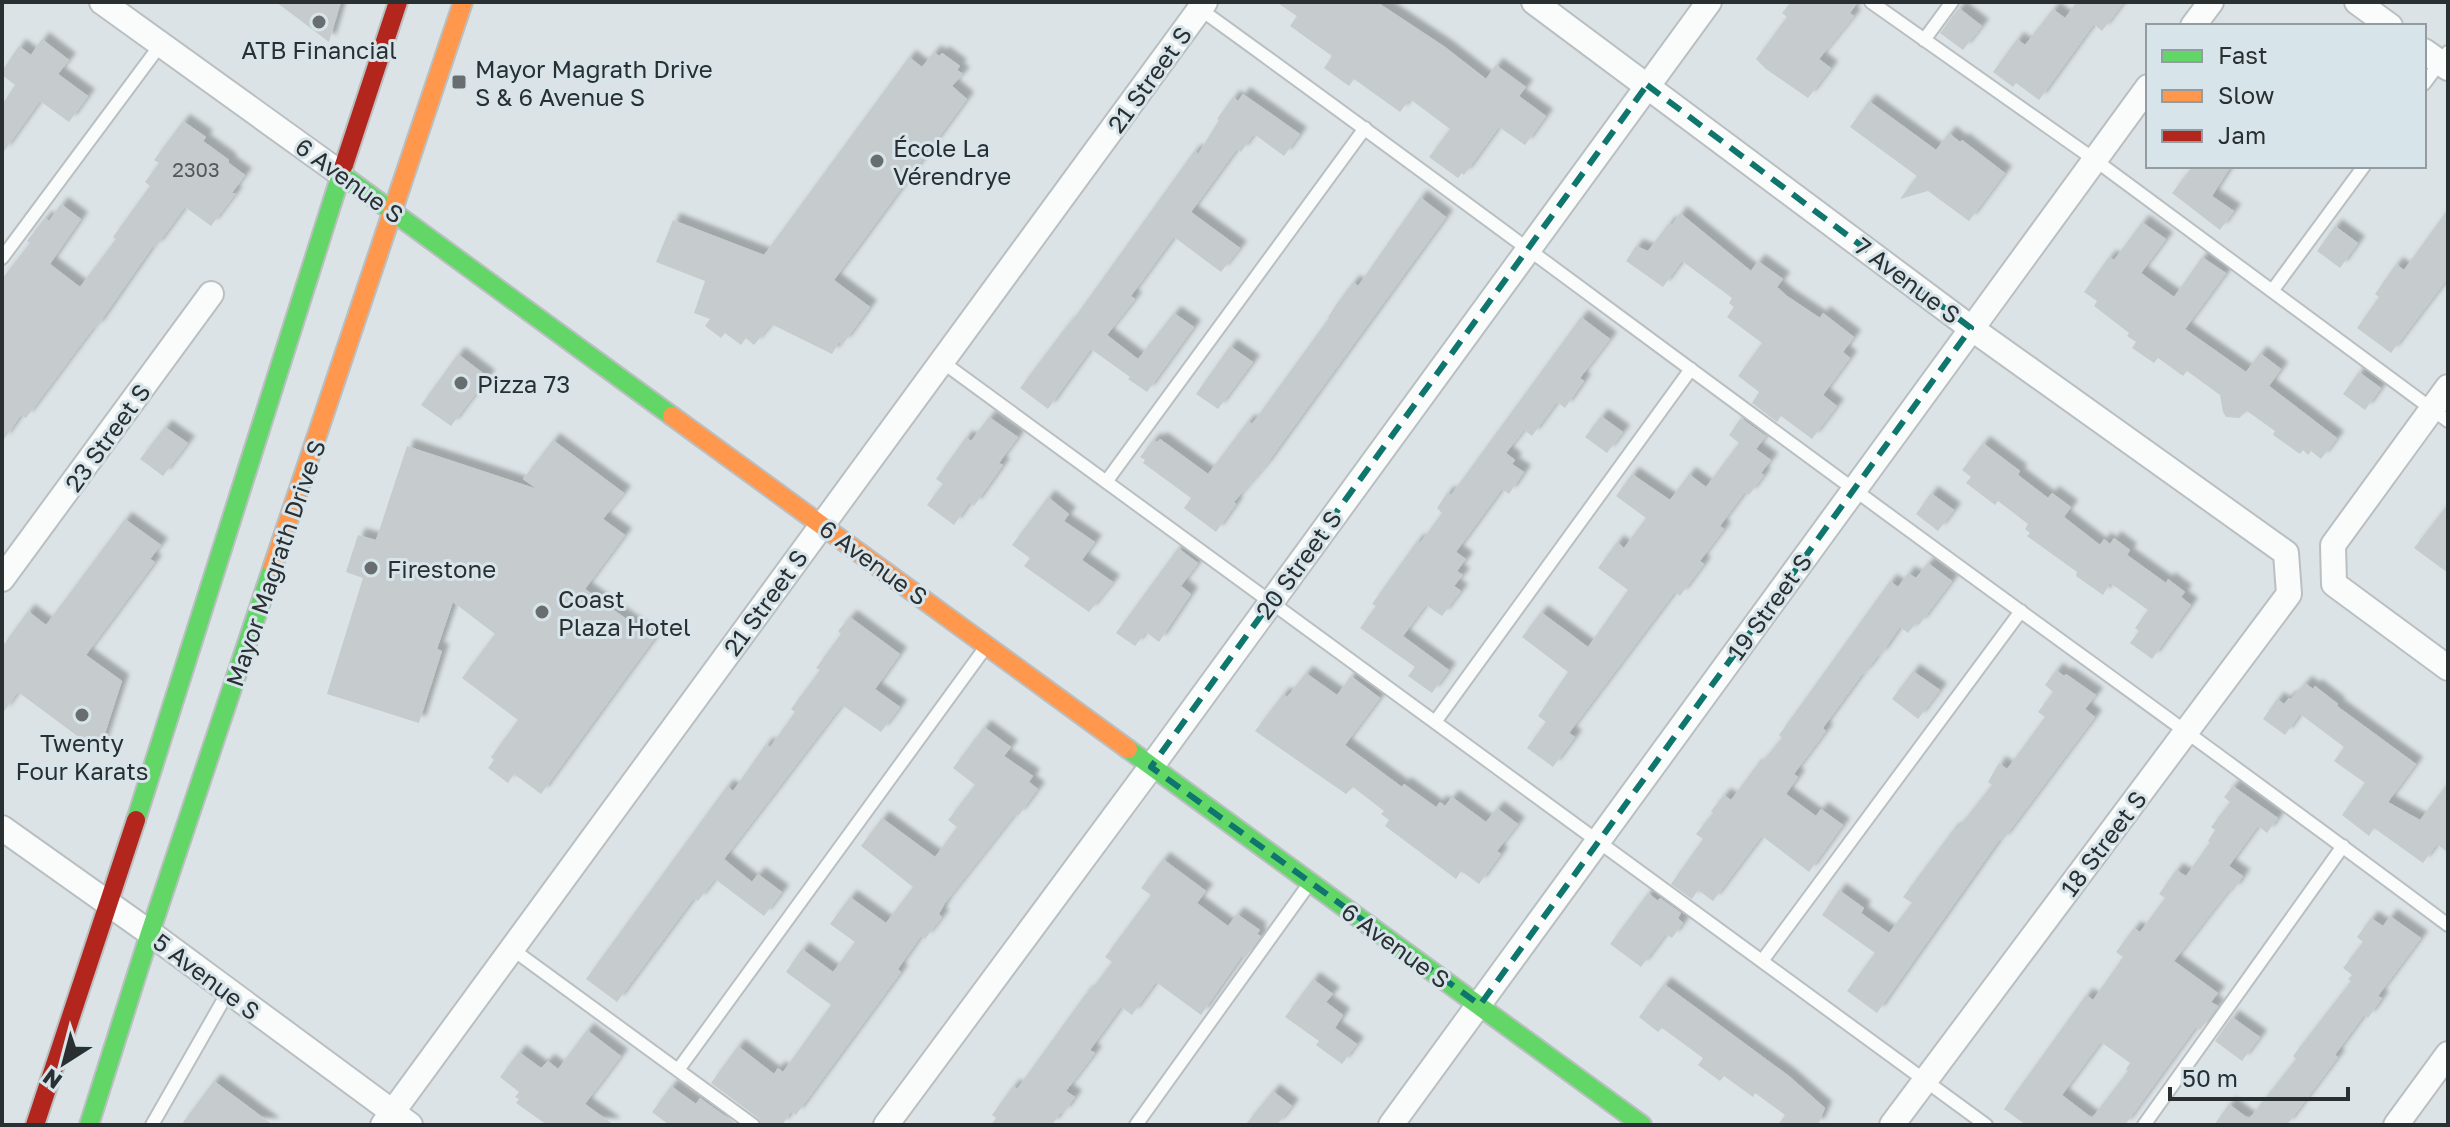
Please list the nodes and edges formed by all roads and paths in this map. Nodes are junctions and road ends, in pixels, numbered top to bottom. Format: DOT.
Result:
graph roads {
  1 [pos="102,2"];
  2 [pos="398,2"];
  3 [pos="463,2"];
  4 [pos="1534,2"];
  5 [pos="1709,2"];
  6 [pos="1871,2"];
  7 [pos="1952,2"];
  8 [pos="2211,2"];
  9 [pos="2357,2"];
  10 [pos="1203,6"];
  11 [pos="2194,24"];
  12 [pos="2387,24"];
  13 [pos="1924,40"];
  14 [pos="161,44"];
  15 [pos="2440,58"];
  16 [pos="2426,81"];
  17 [pos="1647,85"];
  18 [pos="2146,90"];
  19 [pos="1365,128"];
  20 [pos="2095,160"];
  21 [pos="2363,168"];
  22 [pos="341,174"];
  23 [pos="394,211"];
  24 [pos="1528,248"];
  25 [pos="2,258"];
  26 [pos="2272,291"];
  27 [pos="211,294"];
  28 [pos="1971,328"];
  29 [pos="941,361"];
  30 [pos="1691,369"];
  31 [pos="2448,387"];
  32 [pos="2440,415"];
  33 [pos="1106,482"];
  34 [pos="1854,490"];
  35 [pos="822,524"];
  36 [pos="2286,553"];
  37 [pos="2,579"];
  38 [pos="1271,602"];
  39 [pos="2021,611"];
  40 [pos="987,646"];
  41 [pos="2448,668"];
  42 [pos="1435,722"];
  43 [pos="2187,731"];
  44 [pos="1151,767"];
  45 [pos="2,828"];
  46 [pos="1599,841"];
  47 [pos="2343,846"];
  48 [pos="1310,882"];
  49 [pos="110,905"];
  50 [pos="2448,925"];
  51 [pos="150,933"];
  52 [pos="512,949"];
  53 [pos="1762,961"];
  54 [pos="228,992"];
  55 [pos="1480,1005"];
  56 [pos="2448,1054"];
  57 [pos="678,1070"];
  58 [pos="1925,1081"];
  59 [pos="395,1121"];
  60 [pos="1639,1124"];
  61 [pos="35,1125"];
  62 [pos="89,1125"];
  63 [pos="152,1125"];
  64 [pos="753,1125"];
  65 [pos="886,1125"];
  66 [pos="1136,1125"];
  67 [pos="1391,1125"];
  68 [pos="1892,1125"];
  69 [pos="1986,1125"];
  70 [pos="2144,1125"];
  71 [pos="2396,1125"];
  1 -- 14 [label="street, 6 Avenue S"];
  2 -- 22 [label="main road"];
  3 -- 23 [label="main road, Mayor Magrath Drive S"];
  4 -- 17 [label="street, 7 Avenue S"];
  5 -- 17 [label="street, 20 Street S"];
  6 -- 13 [label="lane"];
  7 -- 13 [label="lane"];
  8 -- 11 [label="street"];
  9 -- 12 [label="street"];
  10 -- 19 [label="lane"];
  10 -- 29 [label="street, 21 Street S"];
  13 -- 20 [label="lane"];
  14 -- 22 [label="street, 6 Avenue S"];
  14 -- 25 [label="lane"];
  15 -- 16 [label="lane"];
  17 -- 24 [label="street, 20 Street S"];
  17 -- 28 [label="street, 7 Avenue S"];
  18 -- 20 [label="street, 19 Street S"];
  19 -- 24 [label="lane"];
  19 -- 33 [label="lane"];
  20 -- 26 [label="lane"];
  20 -- 28 [label="street, 19 Street S"];
  21 -- 26 [label="lane"];
  22 -- 23 [label="main road, 6 Avenue S"];
  22 -- 49 [label="main road"];
  23 -- 35 [label="main road, 6 Avenue S"];
  23 -- 51 [label="main road, Mayor Magrath Drive S"];
  24 -- 30 [label="lane"];
  24 -- 38 [label="street, 20 Street S"];
  26 -- 32 [label="lane"];
  27 -- 37 [label="street, 23 Street S"];
  28 -- 34 [label="street, 19 Street S"];
  28 -- 36 [label="street, 7 Avenue S"];
  29 -- 33 [label="lane"];
  29 -- 35 [label="street, 21 Street S"];
  30 -- 34 [label="lane"];
  30 -- 42 [label="lane"];
  31 -- 32 [label="street"];
  32 -- 41 [label="street"];
  33 -- 38 [label="lane"];
  34 -- 39 [label="lane"];
  34 -- 46 [label="street, 19 Street S"];
  35 -- 40 [label="main road, 6 Avenue S"];
  35 -- 52 [label="street, 21 Street S"];
  36 -- 43 [label="street, 18 Street S"];
  38 -- 42 [label="lane"];
  38 -- 44 [label="street, 20 Street S"];
  39 -- 43 [label="lane"];
  39 -- 53 [label="lane"];
  40 -- 44 [label="main road, 6 Avenue S"];
  40 -- 57 [label="lane"];
  42 -- 46 [label="lane"];
  43 -- 47 [label="lane"];
  43 -- 58 [label="street, 18 Street S"];
  44 -- 48 [label="main road, 6 Avenue S"];
  44 -- 65 [label="street, 20 Street S"];
  45 -- 49 [label="street, 5 Avenue S"];
  46 -- 53 [label="lane"];
  46 -- 55 [label="street, 19 Street S"];
  47 -- 50 [label="lane"];
  47 -- 70 [label="lane"];
  48 -- 55 [label="main road, 6 Avenue S"];
  48 -- 66 [label="lane"];
  49 -- 51 [label="street, 5 Avenue S"];
  49 -- 61 [label="main road"];
  51 -- 54 [label="street, 5 Avenue S"];
  51 -- 62 [label="main road, Mayor Magrath Drive S"];
  52 -- 57 [label="lane"];
  52 -- 59 [label="street, 21 Street S"];
  53 -- 58 [label="lane"];
  54 -- 59 [label="street, 5 Avenue S"];
  54 -- 63 [label="lane"];
  55 -- 60 [label="main road, 6 Avenue S"];
  55 -- 67 [label="street, 19 Street S"];
  56 -- 71 [label="street"];
  57 -- 64 [label="lane"];
  58 -- 68 [label="street, 18 Street S"];
  58 -- 69 [label="lane"];
}
